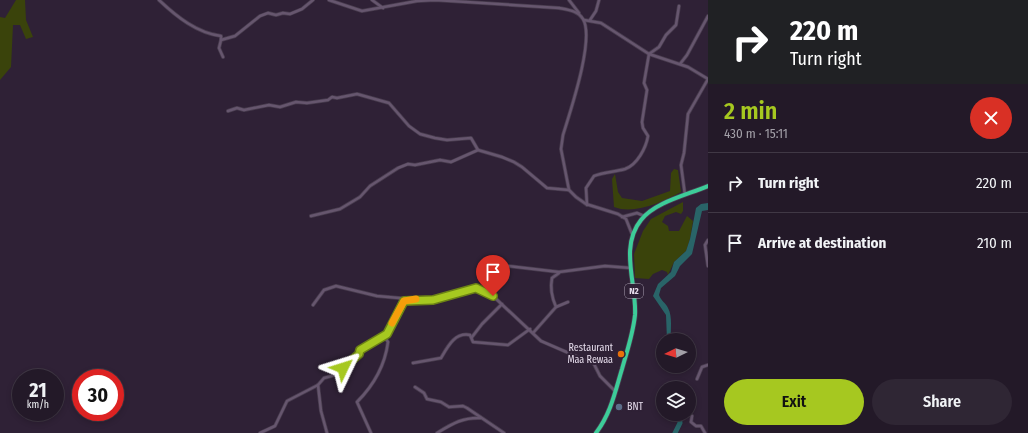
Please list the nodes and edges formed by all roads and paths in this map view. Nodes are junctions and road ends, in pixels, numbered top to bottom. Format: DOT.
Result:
graph roads {
  1 [pos="159,0"];
  2 [pos="312,0"];
  3 [pos="329,0"];
  4 [pos="372,0"];
  5 [pos="569,0"];
  6 [pos="599,0"];
  7 [pos="679,6"];
  8 [pos="384,8"];
  9 [pos="579,14"];
  10 [pos="708,16"];
  11 [pos="584,20"];
  12 [pos="590,20"];
  13 [pos="221,40"];
  14 [pos="649,54"];
  15 [pos="223,57"];
  16 [pos="680,64"];
  17 [pos="708,79"];
  18 [pos="228,111"];
  19 [pos="478,150"];
  20 [pos="708,186"];
  21 [pos="569,190"];
  22 [pos="684,196"];
  23 [pos="587,205"];
  24 [pos="312,216"];
  25 [pos="644,216"];
  26 [pos="622,217"];
  27 [pos="632,234"];
  28 [pos="708,240"];
  29 [pos="491,264"];
  30 [pos="708,266"];
  31 [pos="631,268"];
  32 [pos="560,272"];
  33 [pos="410,299"];
  34 [pos="568,302"];
  35 [pos="502,304"];
  36 [pos="313,305"];
  37 [pos="556,307"];
  38 [pos="530,330"];
  39 [pos="533,333"];
  40 [pos="384,336"];
  41 [pos="471,338"];
  42 [pos="413,363"];
  43 [pos="708,364"];
  44 [pos="697,379"];
  45 [pos="318,385"];
  46 [pos="415,387"];
  47 [pos="616,392"];
  48 [pos="482,418"];
  49 [pos="691,421"];
  50 [pos="260,433"];
  51 [pos="327,433"];
  52 [pos="371,433"];
  53 [pos="438,433"];
  54 [pos="504,433"];
  55 [pos="596,433"];
  56 [pos="705,433"];
  1 -- 13 [label="street"];
  2 -- 13 [label="street"];
  3 -- 8 [label="street"];
  4 -- 8 [label="street"];
  5 -- 9 [label="street"];
  6 -- 12 [label="street"];
  7 -- 14 [label="street"];
  8 -- 9 [label="street"];
  9 -- 11 [label="street"];
  10 -- 16 [label="street"];
  11 -- 12 [label="street"];
  11 -- 21 [label="street"];
  12 -- 14 [label="street"];
  13 -- 15 [label="street"];
  14 -- 16 [label="street"];
  14 -- 23 [label="street"];
  16 -- 17 [label="street"];
  17 -- 22 [label="street"];
  18 -- 19 [label="street"];
  19 -- 21 [label="street"];
  19 -- 24 [label="street"];
  20 -- 22 [label="highway, N2"];
  21 -- 23 [label="street"];
  22 -- 25 [label="highway, N2"];
  23 -- 26 [label="street"];
  25 -- 26 [label="street"];
  25 -- 27 [label="highway, N2"];
  26 -- 27 [label="street"];
  27 -- 31 [label="highway, N2"];
  28 -- 30 [label="street"];
  29 -- 32 [label="street"];
  31 -- 32 [label="street"];
  31 -- 47 [label="highway, N2"];
  32 -- 37 [label="street"];
  33 -- 35 [label="street"];
  33 -- 36 [label="street"];
  33 -- 40 [label="street"];
  34 -- 37 [label="street"];
  35 -- 38 [label="street"];
  35 -- 41 [label="street"];
  37 -- 39 [label="street"];
  38 -- 39 [label="street"];
  38 -- 41 [label="street"];
  39 -- 47 [label="street"];
  40 -- 45 [label="street"];
  40 -- 52 [label="street"];
  41 -- 42 [label="street"];
  43 -- 44 [label="street"];
  45 -- 50 [label="street"];
  45 -- 51 [label="street"];
  46 -- 48 [label="street"];
  47 -- 55 [label="highway, N2"];
  48 -- 53 [label="street"];
  48 -- 54 [label="street"];
  49 -- 56 [label="street"];
}
